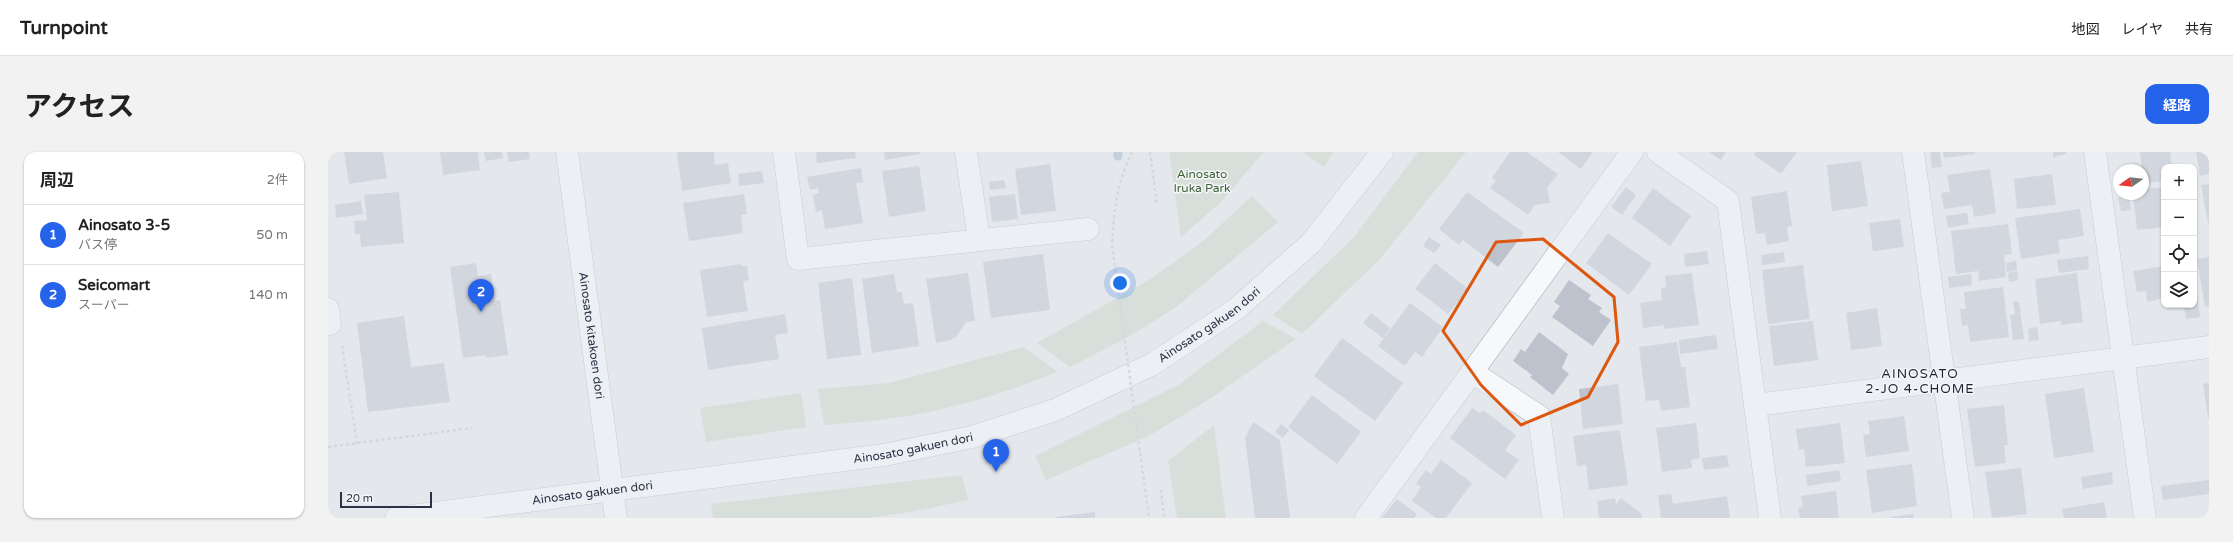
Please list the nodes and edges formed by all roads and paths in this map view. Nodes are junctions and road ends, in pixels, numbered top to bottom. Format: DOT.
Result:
graph roads {
  1 [pos="567,152"];
  2 [pos="784,152"];
  3 [pos="966,152"];
  4 [pos="1132,152"];
  5 [pos="1150,152"];
  6 [pos="1382,152"];
  7 [pos="1632,152"];
  8 [pos="1658,152"];
  9 [pos="1913,152"];
  10 [pos="2095,152"];
  11 [pos="1158,205"];
  12 [pos="1088,229"];
  13 [pos="978,240"];
  14 [pos="328,309"];
  15 [pos="328,324"];
  16 [pos="342,344"];
  17 [pos="2209,347"];
  18 [pos="2124,357"];
  19 [pos="1472,372"];
  20 [pos="1945,380"];
  21 [pos="1755,405"];
  22 [pos="472,428"];
  23 [pos="357,444"];
  24 [pos="328,447"];
  25 [pos="612,489"];
  26 [pos="1161,490"];
  27 [pos="396,518"];
  28 [pos="616,518"];
  29 [pos="1149,518"];
  30 [pos="1164,518"];
  31 [pos="1366,518"];
  32 [pos="1553,518"];
  33 [pos="1770,518"];
  34 [pos="1963,518"];
  35 [pos="2144,518"];
  1 -- 25 [label="street, Ainosato kitakoen dori"];
  2 -- 13 [label="street"];
  3 -- 13 [label="street"];
  4 -- 29 [label="path, bridge"];
  5 -- 11 [label="path"];
  6 -- 25 [label="street, Ainosato gakuen dori"];
  7 -- 19 [label="street"];
  8 -- 21 [label="street"];
  9 -- 20 [label="street"];
  10 -- 18 [label="street"];
  12 -- 13 [label="street"];
  14 -- 15 [label="street"];
  16 -- 23 [label="path"];
  17 -- 18 [label="street"];
  18 -- 20 [label="street"];
  18 -- 35 [label="street"];
  19 -- 31 [label="street"];
  19 -- 32 [label="street"];
  20 -- 21 [label="street"];
  20 -- 34 [label="street"];
  21 -- 33 [label="street"];
  22 -- 23 [label="path"];
  23 -- 24 [label="path"];
  25 -- 27 [label="street, Ainosato gakuen dori"];
  25 -- 28 [label="street, Ainosato kitakoen dori"];
  26 -- 30 [label="path"];
}
